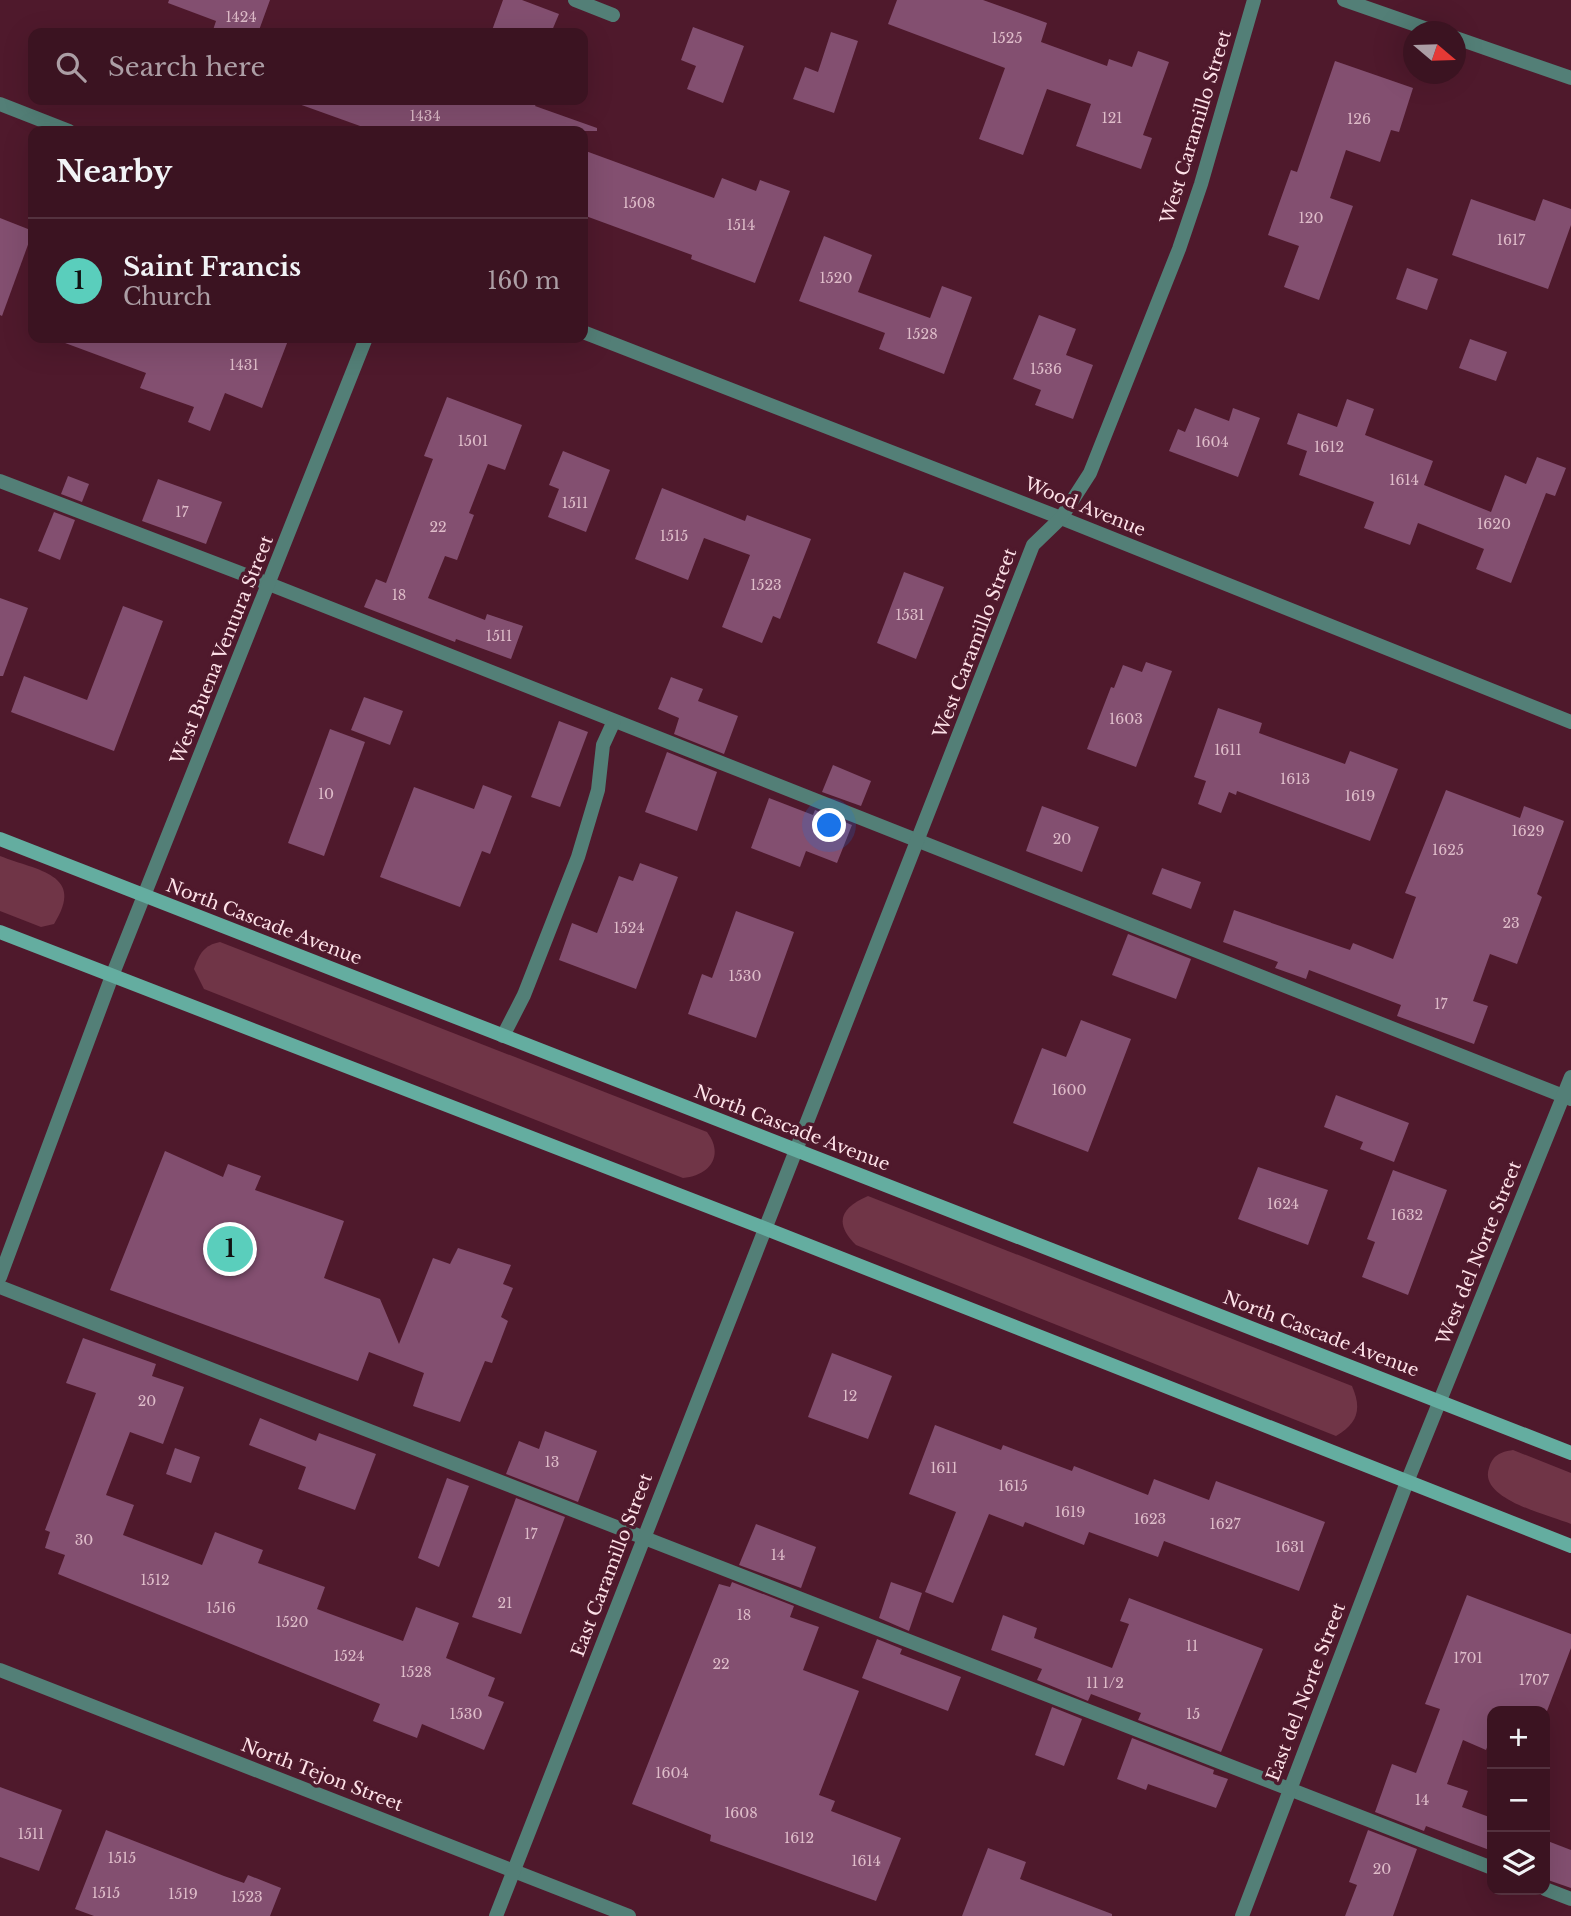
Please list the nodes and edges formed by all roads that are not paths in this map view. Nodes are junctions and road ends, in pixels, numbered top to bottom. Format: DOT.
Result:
graph roads {
  1 [pos="575,0"];
  2 [pos="1254,0"];
  3 [pos="1344,0"];
  4 [pos="613,15"];
  5 [pos="1404,21"];
  6 [pos="1466,42"];
  7 [pos="1571,78"];
  8 [pos="0,104"];
  9 [pos="56,126"];
  10 [pos="588,334"];
  11 [pos="364,343"];
  12 [pos="0,481"];
  13 [pos="1061,518"];
  14 [pos="269,584"];
  15 [pos="614,721"];
  16 [pos="1571,722"];
  17 [pos="0,839"];
  18 [pos="920,840"];
  19 [pos="145,896"];
  20 [pos="0,932"];
  21 [pos="112,976"];
  22 [pos="503,1037"];
  23 [pos="1571,1077"];
  24 [pos="1567,1097"];
  25 [pos="794,1150"];
  26 [pos="764,1228"];
  27 [pos="0,1277"];
  28 [pos="0,1287"];
  29 [pos="1439,1401"];
  30 [pos="1571,1453"];
  31 [pos="1407,1482"];
  32 [pos="643,1539"];
  33 [pos="1571,1546"];
  34 [pos="0,1670"];
  35 [pos="1291,1787"];
  36 [pos="1487,1866"];
  37 [pos="514,1870"];
  38 [pos="1550,1891"];
  39 [pos="1571,1899"];
  40 [pos="496,1916"];
  41 [pos="629,1916"];
  42 [pos="1241,1916"];
  1 -- 4 [label="street"];
  2 -- 13 [label="street, West Caramillo Street"];
  3 -- 5 [label="street"];
  6 -- 7 [label="street"];
  8 -- 9 [label="street"];
  10 -- 13 [label="street, Wood Avenue"];
  11 -- 14 [label="street, West Buena Ventura Street"];
  12 -- 14 [label="street"];
  13 -- 16 [label="street, Wood Avenue"];
  13 -- 18 [label="street, West Caramillo Street"];
  14 -- 15 [label="street"];
  14 -- 19 [label="street, West Buena Ventura Street"];
  15 -- 18 [label="street"];
  15 -- 22 [label="street"];
  17 -- 19 [label="main road, North Cascade Avenue"];
  18 -- 24 [label="street"];
  18 -- 25 [label="street, West Caramillo Street"];
  19 -- 21 [label="street, West Buena Ventura Street"];
  19 -- 22 [label="main road, North Cascade Avenue"];
  20 -- 21 [label="main road"];
  21 -- 26 [label="main road"];
  21 -- 27 [label="street, West Buena Ventura Street"];
  22 -- 25 [label="main road, North Cascade Avenue"];
  23 -- 24 [label="street, West del Norte Street"];
  24 -- 29 [label="street, West del Norte Street"];
  25 -- 26 [label="street, West Caramillo Street"];
  25 -- 29 [label="main road, North Cascade Avenue"];
  26 -- 31 [label="main road"];
  26 -- 32 [label="street, East Caramillo Street"];
  28 -- 32 [label="street"];
  29 -- 30 [label="main road, North Cascade Avenue"];
  29 -- 31 [label="street, West del Norte Street"];
  31 -- 33 [label="main road"];
  31 -- 35 [label="street, East del Norte Street"];
  32 -- 35 [label="street"];
  32 -- 37 [label="street, East Caramillo Street"];
  34 -- 37 [label="street, North Tejon Street"];
  35 -- 36 [label="street"];
  35 -- 42 [label="street, East del Norte Street"];
  37 -- 40 [label="street, East Caramillo Street"];
  37 -- 41 [label="street, North Tejon Street"];
  38 -- 39 [label="street"];
}
